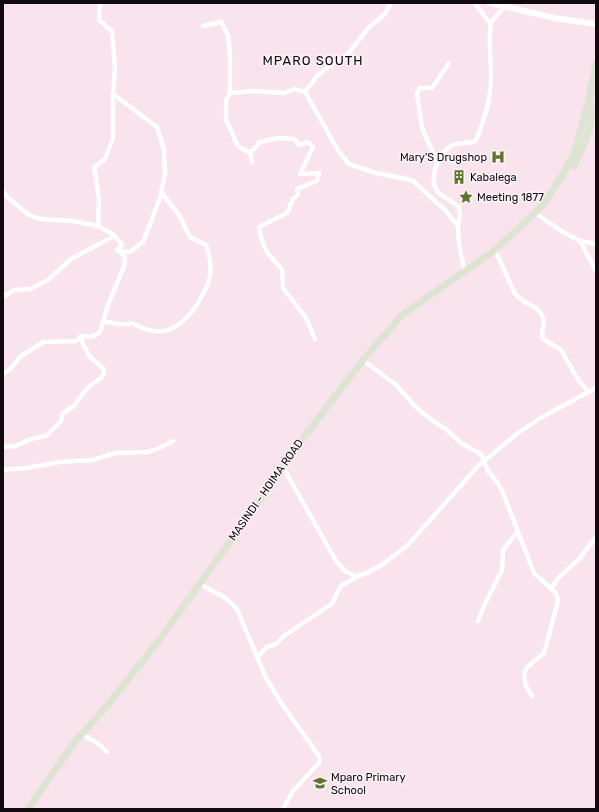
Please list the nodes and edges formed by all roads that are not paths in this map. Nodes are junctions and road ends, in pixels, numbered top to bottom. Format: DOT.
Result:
graph roads {
  1 [pos="100,3"];
  2 [pos="391,3"];
  3 [pos="475,3"];
  4 [pos="491,3"];
  5 [pos="504,5"];
  6 [pos="491,22"];
  7 [pos="596,24"];
  8 [pos="203,26"];
  9 [pos="449,63"];
  10 [pos="596,63"];
  11 [pos="305,92"];
  12 [pos="230,93"];
  13 [pos="113,94"];
  14 [pos="250,153"];
  15 [pos="252,162"];
  16 [pos="437,162"];
  17 [pos="3,191"];
  18 [pos="161,192"];
  19 [pos="535,213"];
  20 [pos="98,226"];
  21 [pos="458,226"];
  22 [pos="114,236"];
  23 [pos="580,241"];
  24 [pos="596,244"];
  25 [pos="117,250"];
  26 [pos="494,250"];
  27 [pos="596,270"];
  28 [pos="464,272"];
  29 [pos="3,296"];
  30 [pos="104,322"];
  31 [pos="81,336"];
  32 [pos="315,339"];
  33 [pos="363,360"];
  34 [pos="3,374"];
  35 [pos="596,388"];
  36 [pos="588,392"];
  37 [pos="173,441"];
  38 [pos="3,447"];
  39 [pos="484,462"];
  40 [pos="283,467"];
  41 [pos="3,470"];
  42 [pos="517,532"];
  43 [pos="596,537"];
  44 [pos="357,576"];
  45 [pos="200,584"];
  46 [pos="551,590"];
  47 [pos="478,621"];
  48 [pos="257,657"];
  49 [pos="532,696"];
  50 [pos="82,734"];
  51 [pos="107,752"];
  52 [pos="28,809"];
  53 [pos="283,809"];
  1 -- 13 [label="street"];
  2 -- 11 [label="street"];
  3 -- 6 [label="street"];
  4 -- 5 [label="street"];
  5 -- 6 [label="street"];
  5 -- 7 [label="street"];
  6 -- 16 [label="street"];
  8 -- 12 [label="street"];
  9 -- 16 [label="street"];
  10 -- 19 [label="main road, MASINDI - HOIMA ROAD"];
  11 -- 12 [label="street"];
  11 -- 21 [label="street"];
  12 -- 14 [label="street"];
  13 -- 18 [label="street"];
  13 -- 20 [label="street"];
  14 -- 15 [label="street"];
  14 -- 32 [label="street"];
  16 -- 21 [label="street"];
  17 -- 20 [label="street"];
  18 -- 25 [label="street"];
  18 -- 30 [label="street"];
  19 -- 23 [label="street"];
  19 -- 26 [label="main road, MASINDI - HOIMA ROAD"];
  20 -- 22 [label="street"];
  21 -- 28 [label="street"];
  22 -- 25 [label="street"];
  22 -- 29 [label="street"];
  23 -- 24 [label="street"];
  23 -- 27 [label="street"];
  25 -- 30 [label="street"];
  26 -- 28 [label="main road, MASINDI - HOIMA ROAD"];
  26 -- 36 [label="street"];
  28 -- 33 [label="main road, MASINDI - HOIMA ROAD"];
  30 -- 31 [label="street"];
  31 -- 34 [label="street"];
  31 -- 38 [label="street"];
  33 -- 39 [label="street"];
  33 -- 40 [label="main road, MASINDI - HOIMA ROAD"];
  35 -- 36 [label="street"];
  36 -- 39 [label="street"];
  37 -- 41 [label="street"];
  39 -- 42 [label="street"];
  39 -- 44 [label="street"];
  40 -- 44 [label="street"];
  40 -- 45 [label="main road, MASINDI - HOIMA ROAD"];
  42 -- 46 [label="street"];
  42 -- 47 [label="street"];
  43 -- 46 [label="street"];
  44 -- 48 [label="street"];
  45 -- 48 [label="street"];
  45 -- 50 [label="main road, MASINDI - HOIMA ROAD"];
  46 -- 49 [label="street"];
  48 -- 53 [label="street"];
  50 -- 51 [label="street"];
  50 -- 52 [label="main road, MASINDI - HOIMA ROAD"];
}
